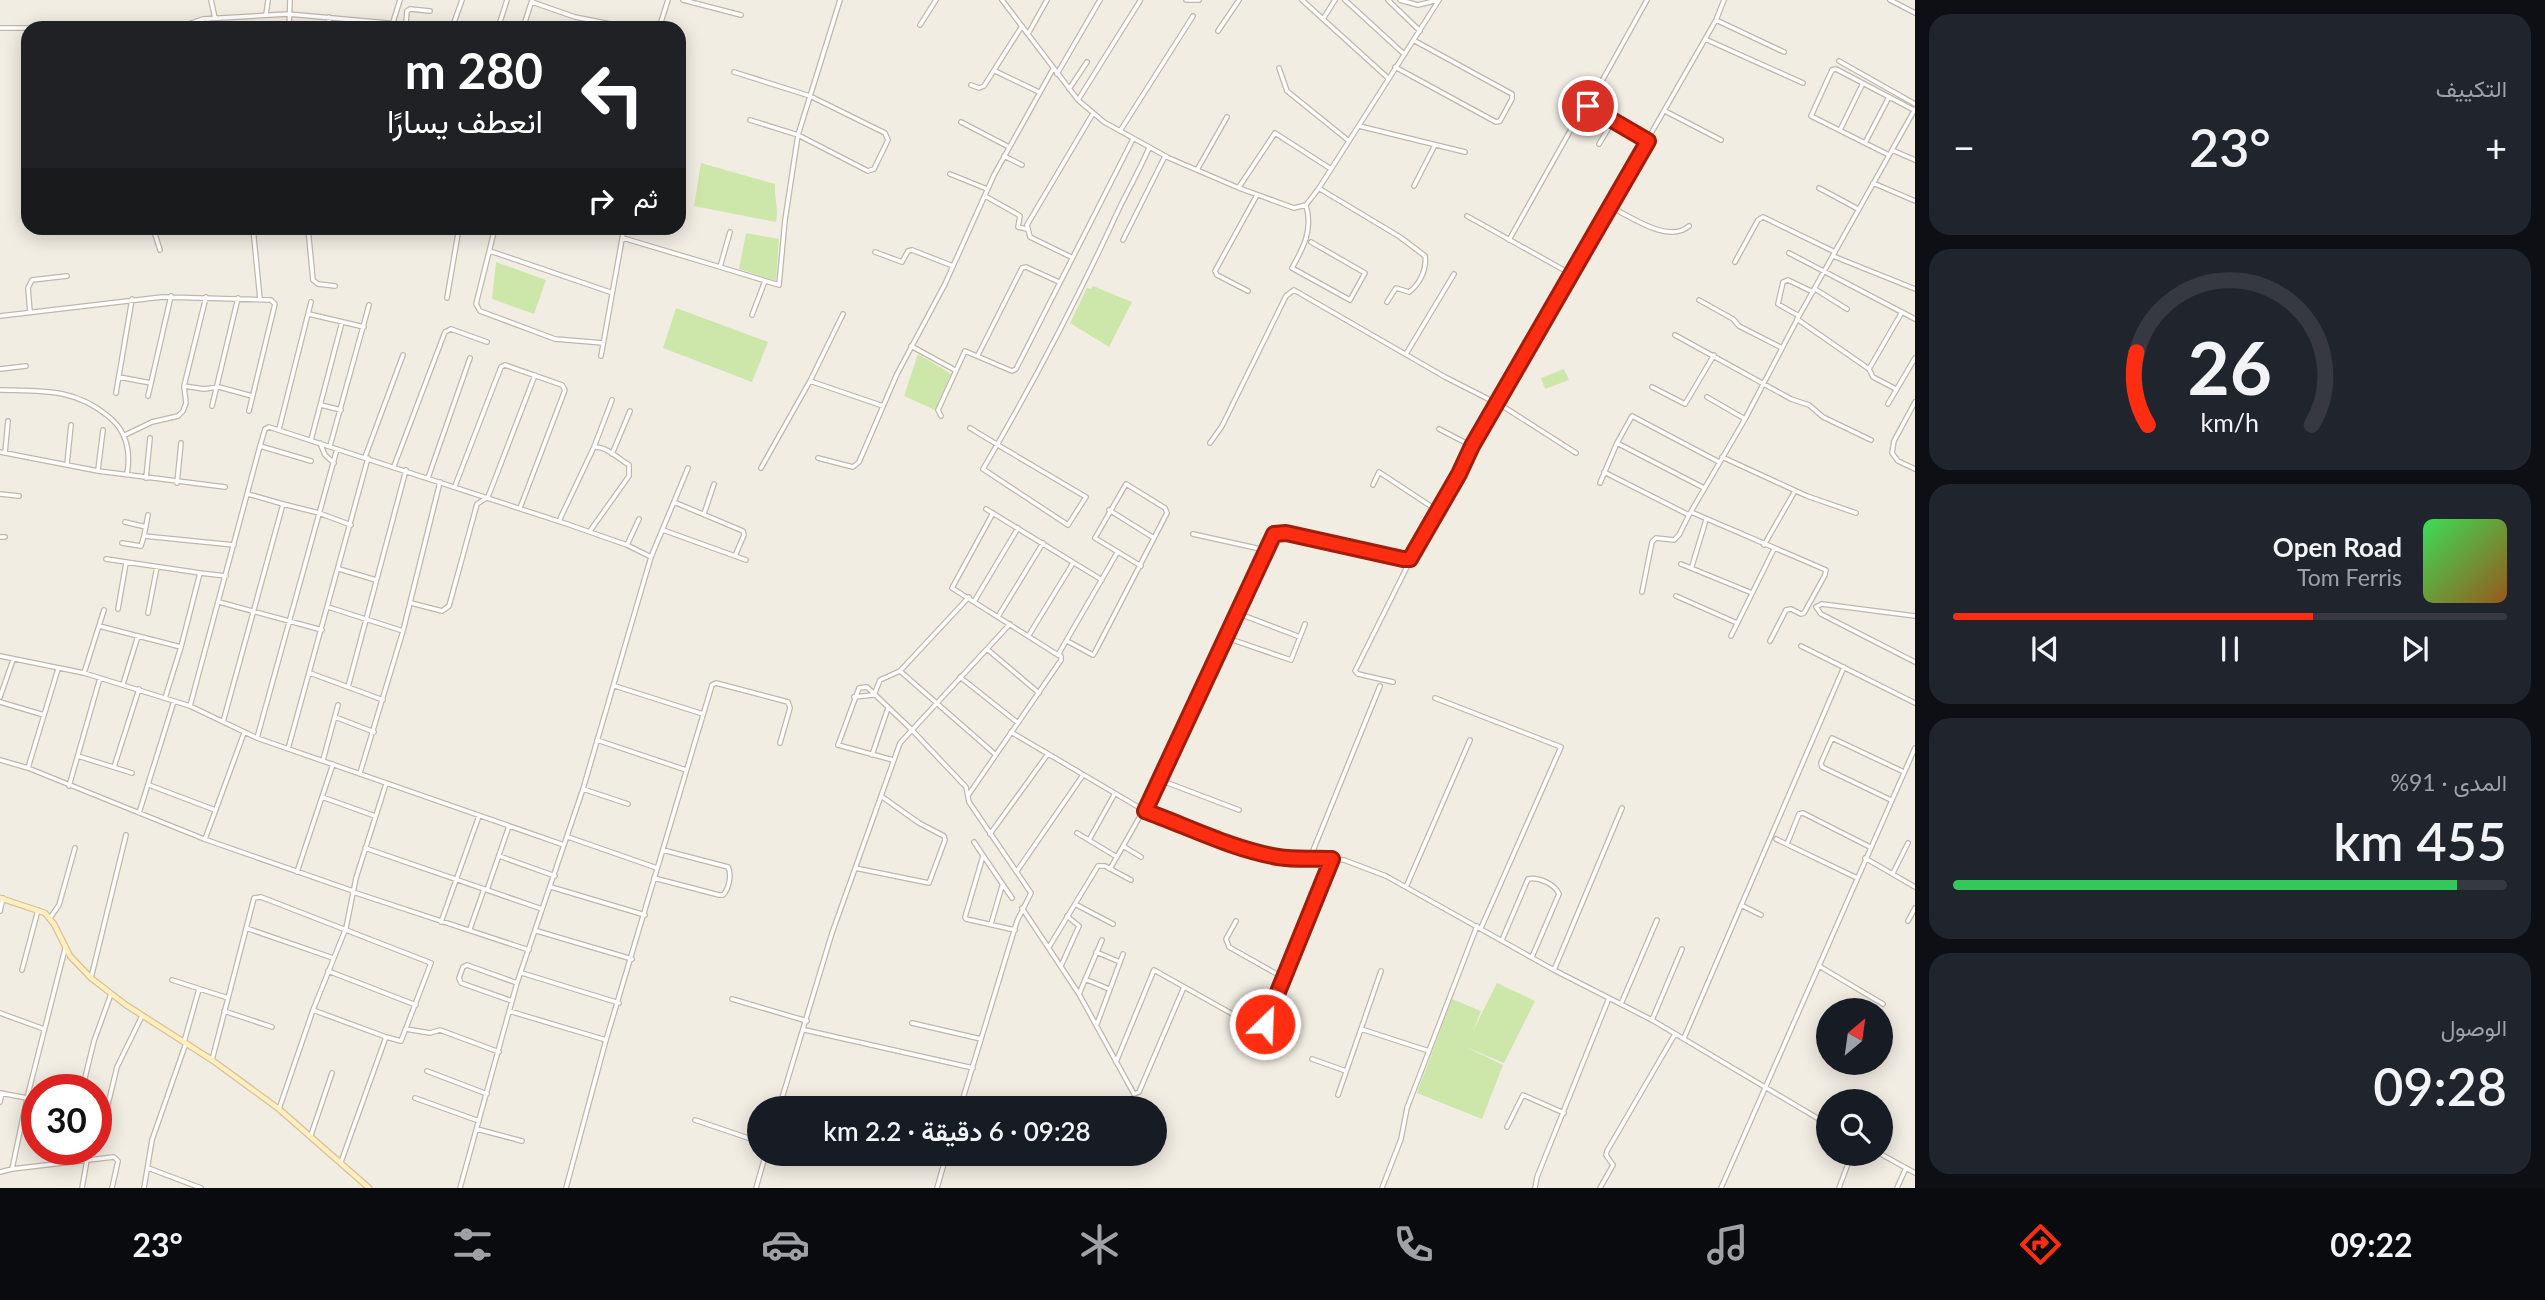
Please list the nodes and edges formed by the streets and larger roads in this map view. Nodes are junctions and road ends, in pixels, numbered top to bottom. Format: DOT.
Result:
graph roads {
  1 [pos="211,0"];
  2 [pos="268,0"];
  3 [pos="290,0"];
  4 [pos="400,0"];
  5 [pos="461,0"];
  6 [pos="507,0"];
  7 [pos="668,0"];
  8 [pos="683,0"];
  9 [pos="841,0"];
  10 [pos="936,0"];
  11 [pos="1002,0"];
  12 [pos="1047,0"];
  13 [pos="1100,0"];
  14 [pos="1186,0"];
  15 [pos="1199,0"];
  16 [pos="1239,0"];
  17 [pos="1302,0"];
  18 [pos="1335,0"];
  19 [pos="1345,0"];
  20 [pos="1388,0"];
  21 [pos="1400,0"];
  22 [pos="1439,0"];
  23 [pos="1647,0"];
  24 [pos="1724,0"];
  25 [pos="1890,0"];
  26 [pos="532,1"];
  27 [pos="1140,1"];
  28 [pos="1428,1"];
  29 [pos="430,11"];
  30 [pos="1915,13"];
  31 [pos="288,14"];
  32 [pos="266,15"];
  33 [pos="741,15"];
  34 [pos="1192,16"];
  35 [pos="329,17"];
  36 [pos="215,18"];
  37 [pos="208,19"];
  38 [pos="1323,19"];
  39 [pos="1716,20"];
  40 [pos="201,21"];
  41 [pos="288,21"];
  42 [pos="329,21"];
  43 [pos="380,21"];
  44 [pos="393,21"];
  45 [pos="406,21"];
  46 [pos="455,21"];
  47 [pos="500,21"];
  48 [pos="525,21"];
  49 [pos="595,21"];
  50 [pos="661,21"];
  51 [pos="920,24"];
  52 [pos="1022,26"];
  53 [pos="21,27"];
  54 [pos="0,28"];
  55 [pos="1218,31"];
  56 [pos="1420,31"];
  57 [pos="1028,34"];
  58 [pos="1705,39"];
  59 [pos="1414,40"];
  60 [pos="1784,52"];
  61 [pos="1404,54"];
  62 [pos="1839,61"];
  63 [pos="1087,62"];
  64 [pos="1395,67"];
  65 [pos="1279,68"];
  66 [pos="1053,69"];
  67 [pos="995,71"];
  68 [pos="734,72"];
  69 [pos="1057,74"];
  70 [pos="1388,78"];
  71 [pos="1803,83"];
  72 [pos="1863,83"];
  73 [pos="971,85"];
  74 [pos="1069,89"];
  75 [pos="1039,92"];
  76 [pos="810,96"];
  77 [pos="1889,97"];
  78 [pos="1077,100"];
  79 [pos="1588,106"];
  80 [pos="1915,108"];
  81 [pos="1665,111"];
  82 [pos="1093,114"];
  83 [pos="1227,117"];
  84 [pos="750,120"];
  85 [pos="961,121"];
  86 [pos="1613,121"];
  87 [pos="1359,126"];
  88 [pos="1840,130"];
  89 [pos="1120,131"];
  90 [pos="798,135"];
  91 [pos="1133,139"];
  92 [pos="1721,140"];
  93 [pos="1349,141"];
  94 [pos="1648,141"];
  95 [pos="1865,143"];
  96 [pos="1599,144"];
  97 [pos="1435,145"];
  98 [pos="1009,147"];
  99 [pos="1149,148"];
  100 [pos="1465,152"];
  101 [pos="1890,153"];
  102 [pos="1004,156"];
  103 [pos="1166,156"];
  104 [pos="1915,160"];
  105 [pos="1022,165"];
  106 [pos="1331,169"];
  107 [pos="1197,170"];
  108 [pos="950,174"];
  109 [pos="1873,183"];
  110 [pos="1414,186"];
  111 [pos="1239,188"];
  112 [pos="1319,188"];
  113 [pos="1819,188"];
  114 [pos="988,189"];
  115 [pos="1257,195"];
  116 [pos="985,196"];
  117 [pos="1915,201"];
  118 [pos="1611,206"];
  119 [pos="1305,208"];
  120 [pos="1858,209"];
  121 [pos="1467,216"];
  122 [pos="1689,226"];
  123 [pos="1027,229"];
  124 [pos="730,232"];
  125 [pos="155,235"];
  126 [pos="254,235"];
  127 [pos="309,235"];
  128 [pos="458,235"];
  129 [pos="493,235"];
  130 [pos="623,235"];
  131 [pos="623,238"];
  132 [pos="1123,240"];
  133 [pos="1509,240"];
  134 [pos="1311,242"];
  135 [pos="160,250"];
  136 [pos="490,251"];
  137 [pos="875,252"];
  138 [pos="1788,253"];
  139 [pos="1834,254"];
  140 [pos="1071,257"];
  141 [pos="1735,262"];
  142 [pos="953,266"];
  143 [pos="720,267"];
  144 [pos="1824,272"];
  145 [pos="1454,274"];
  146 [pos="1571,274"];
  147 [pos="67,276"];
  148 [pos="765,281"];
  149 [pos="1059,282"];
  150 [pos="335,286"];
  151 [pos="1915,289"];
  152 [pos="1248,291"];
  153 [pos="1814,291"];
  154 [pos="611,292"];
  155 [pos="172,296"];
  156 [pos="206,297"];
  157 [pos="238,298"];
  158 [pos="447,298"];
  159 [pos="132,299"];
  160 [pos="260,299"];
  161 [pos="1699,300"];
  162 [pos="311,302"];
  163 [pos="1387,302"];
  164 [pos="369,305"];
  165 [pos="1847,309"];
  166 [pos="30,312"];
  167 [pos="1902,312"];
  168 [pos="309,314"];
  169 [pos="843,314"];
  170 [pos="752,315"];
  171 [pos="0,316"];
  172 [pos="1798,318"];
  173 [pos="1915,319"];
  174 [pos="342,322"];
  175 [pos="364,327"];
  176 [pos="1675,335"];
  177 [pos="487,342"];
  178 [pos="603,343"];
  179 [pos="911,346"];
  180 [pos="1782,348"];
  181 [pos="403,355"];
  182 [pos="978,355"];
  183 [pos="1406,355"];
  184 [pos="1714,355"];
  185 [pos="601,356"];
  186 [pos="470,358"];
  187 [pos="1915,358"];
  188 [pos="26,366"];
  189 [pos="0,369"];
  190 [pos="1869,369"];
  191 [pos="955,370"];
  192 [pos="535,375"];
  193 [pos="119,377"];
  194 [pos="810,381"];
  195 [pos="151,383"];
  196 [pos="1763,384"];
  197 [pos="184,386"];
  198 [pos="217,387"];
  199 [pos="1651,387"];
  200 [pos="1896,389"];
  201 [pos="0,390"];
  202 [pos="116,393"];
  203 [pos="148,396"];
  204 [pos="252,397"];
  205 [pos="1707,397"];
  206 [pos="612,400"];
  207 [pos="1915,402"];
  208 [pos="1888,404"];
  209 [pos="321,405"];
  210 [pos="1497,405"];
  211 [pos="212,406"];
  212 [pos="883,406"];
  213 [pos="341,410"];
  214 [pos="249,411"];
  215 [pos="630,411"];
  216 [pos="941,416"];
  217 [pos="1745,419"];
  218 [pos="8,421"];
  219 [pos="71,425"];
  220 [pos="970,428"];
  221 [pos="279,429"];
  222 [pos="1439,429"];
  223 [pos="103,430"];
  224 [pos="125,435"];
  225 [pos="150,438"];
  226 [pos="311,440"];
  227 [pos="1871,440"];
  228 [pos="181,443"];
  229 [pos="320,443"];
  230 [pos="1210,443"];
  231 [pos="1617,443"];
  232 [pos="998,445"];
  233 [pos="260,446"];
  234 [pos="330,446"];
  235 [pos="1472,446"];
  236 [pos="594,447"];
  237 [pos="337,449"];
  238 [pos="2,453"];
  239 [pos="1576,453"];
  240 [pos="612,454"];
  241 [pos="366,457"];
  242 [pos="1722,457"];
  243 [pos="818,458"];
  244 [pos="311,461"];
  245 [pos="1719,462"];
  246 [pos="334,463"];
  247 [pos="66,464"];
  248 [pos="394,466"];
  249 [pos="688,468"];
  250 [pos="761,468"];
  251 [pos="1915,469"];
  252 [pos="405,470"];
  253 [pos="98,471"];
  254 [pos="1604,471"];
  255 [pos="127,475"];
  256 [pos="146,478"];
  257 [pos="428,478"];
  258 [pos="177,482"];
  259 [pos="440,482"];
  260 [pos="1600,483"];
  261 [pos="715,484"];
  262 [pos="1373,485"];
  263 [pos="455,486"];
  264 [pos="226,487"];
  265 [pos="1704,488"];
  266 [pos="1795,491"];
  267 [pos="0,494"];
  268 [pos="248,494"];
  269 [pos="19,496"];
  270 [pos="488,497"];
  271 [pos="674,502"];
  272 [pos="283,504"];
  273 [pos="520,508"];
  274 [pos="986,509"];
  275 [pos="1109,510"];
  276 [pos="1438,511"];
  277 [pos="319,513"];
  278 [pos="993,513"];
  279 [pos="1690,513"];
  280 [pos="1856,513"];
  281 [pos="704,514"];
  282 [pos="148,515"];
  283 [pos="639,519"];
  284 [pos="1706,520"];
  285 [pos="125,522"];
  286 [pos="559,522"];
  287 [pos="351,525"];
  288 [pos="146,527"];
  289 [pos="1018,528"];
  290 [pos="663,530"];
  291 [pos="589,532"];
  292 [pos="1193,534"];
  293 [pos="144,536"];
  294 [pos="1154,538"];
  295 [pos="121,543"];
  296 [pos="1042,543"];
  297 [pos="234,545"];
  298 [pos="627,545"];
  299 [pos="1764,545"];
  300 [pos="1774,549"];
  301 [pos="1265,550"];
  302 [pos="1117,553"];
  303 [pos="735,556"];
  304 [pos="652,557"];
  305 [pos="106,559"];
  306 [pos="1410,559"];
  307 [pos="746,560"];
  308 [pos="127,562"];
  309 [pos="1073,562"];
  310 [pos="1681,564"];
  311 [pos="1141,566"];
  312 [pos="1692,566"];
  313 [pos="157,567"];
  314 [pos="339,569"];
  315 [pos="200,573"];
  316 [pos="226,576"];
  317 [pos="376,580"];
  318 [pos="1102,580"];
  319 [pos="1642,592"];
  320 [pos="1752,593"];
  321 [pos="1676,596"];
  322 [pos="969,597"];
  323 [pos="975,600"];
  324 [pos="219,602"];
  325 [pos="410,603"];
  326 [pos="328,607"];
  327 [pos="118,609"];
  328 [pos="104,610"];
  329 [pos="254,611"];
  330 [pos="148,612"];
  331 [pos="1237,613"];
  332 [pos="999,615"];
  333 [pos="1915,616"];
  334 [pos="365,619"];
  335 [pos="291,622"];
  336 [pos="1737,623"];
  337 [pos="1010,624"];
  338 [pos="1305,624"];
  339 [pos="99,626"];
  340 [pos="322,630"];
  341 [pos="403,631"];
  342 [pos="1029,635"];
  343 [pos="138,636"];
  344 [pos="1731,636"];
  345 [pos="1300,637"];
  346 [pos="1227,638"];
  347 [pos="1067,641"];
  348 [pos="1770,641"];
  349 [pos="1801,646"];
  350 [pos="181,647"];
  351 [pos="987,649"];
  352 [pos="1058,654"];
  353 [pos="0,656"];
  354 [pos="13,659"];
  355 [pos="1915,662"];
  356 [pos="1844,667"];
  357 [pos="58,669"];
  358 [pos="900,671"];
  359 [pos="84,673"];
  360 [pos="310,673"];
  361 [pos="960,677"];
  362 [pos="100,678"];
  363 [pos="1393,682"];
  364 [pos="123,684"];
  365 [pos="614,686"];
  366 [pos="1380,686"];
  367 [pos="348,687"];
  368 [pos="139,690"];
  369 [pos="1039,693"];
  370 [pos="874,695"];
  371 [pos="854,697"];
  372 [pos="165,698"];
  373 [pos="1436,698"];
  374 [pos="0,700"];
  375 [pos="383,700"];
  376 [pos="174,701"];
  377 [pos="1915,703"];
  378 [pos="937,704"];
  379 [pos="338,705"];
  380 [pos="190,706"];
  381 [pos="888,708"];
  382 [pos="703,714"];
  383 [pos="44,716"];
  384 [pos="335,717"];
  385 [pos="223,722"];
  386 [pos="1018,723"];
  387 [pos="911,729"];
  388 [pos="374,732"];
  389 [pos="1011,732"];
  390 [pos="244,733"];
  391 [pos="257,738"];
  392 [pos="597,740"];
  393 [pos="1470,740"];
  394 [pos="780,744"];
  395 [pos="1915,748"];
  396 [pos="288,750"];
  397 [pos="1048,754"];
  398 [pos="872,755"];
  399 [pos="78,756"];
  400 [pos="996,756"];
  401 [pos="0,760"];
  402 [pos="893,760"];
  403 [pos="322,761"];
  404 [pos="333,764"];
  405 [pos="114,767"];
  406 [pos="28,768"];
  407 [pos="686,770"];
  408 [pos="1904,772"];
  409 [pos="132,773"];
  410 [pos="360,774"];
  411 [pos="1083,775"];
  412 [pos="1160,780"];
  413 [pos="386,784"];
  414 [pos="149,785"];
  415 [pos="69,786"];
  416 [pos="583,789"];
  417 [pos="969,794"];
  418 [pos="1114,795"];
  419 [pos="881,796"];
  420 [pos="322,797"];
  421 [pos="1891,800"];
  422 [pos="628,804"];
  423 [pos="1622,808"];
  424 [pos="215,810"];
  425 [pos="1239,810"];
  426 [pos="1144,811"];
  427 [pos="139,814"];
  428 [pos="375,816"];
  429 [pos="479,816"];
  430 [pos="509,826"];
  431 [pos="1077,833"];
  432 [pos="990,834"];
  433 [pos="126,835"];
  434 [pos="568,837"];
  435 [pos="204,839"];
  436 [pos="1776,839"];
  437 [pos="1088,840"];
  438 [pos="974,842"];
  439 [pos="1908,843"];
  440 [pos="1787,844"];
  441 [pos="565,845"];
  442 [pos="1123,846"];
  443 [pos="75,848"];
  444 [pos="365,848"];
  445 [pos="1870,848"];
  446 [pos="663,850"];
  447 [pos="499,856"];
  448 [pos="983,856"];
  449 [pos="1117,857"];
  450 [pos="1141,857"];
  451 [pos="1310,858"];
  452 [pos="1866,858"];
  453 [pos="1332,859"];
  454 [pos="657,868"];
  455 [pos="855,868"];
  456 [pos="1110,869"];
  457 [pos="297,872"];
  458 [pos="1017,872"];
  459 [pos="1893,873"];
  460 [pos="555,876"];
  461 [pos="654,878"];
  462 [pos="1857,878"];
  463 [pos="457,879"];
  464 [pos="1131,880"];
  465 [pos="1003,884"];
  466 [pos="551,887"];
  467 [pos="1406,887"];
  468 [pos="1915,887"];
  469 [pos="486,889"];
  470 [pos="353,891"];
  471 [pos="1,898"];
  472 [pos="1012,898"];
  473 [pos="1075,904"];
  474 [pos="1741,905"];
  475 [pos="1022,908"];
  476 [pos="1915,908"];
  477 [pos="38,910"];
  478 [pos="543,910"];
  479 [pos="0,911"];
  480 [pos="645,915"];
  481 [pos="1761,915"];
  482 [pos="1067,916"];
  483 [pos="50,918"];
  484 [pos="1657,920"];
  485 [pos="1236,921"];
  486 [pos="1908,921"];
  487 [pos="441,922"];
  488 [pos="991,924"];
  489 [pos="1113,924"];
  490 [pos="1479,927"];
  491 [pos="246,928"];
  492 [pos="346,928"];
  493 [pos="470,929"];
  494 [pos="1015,930"];
  495 [pos="537,931"];
  496 [pos="1102,940"];
  497 [pos="1502,940"];
  498 [pos="1049,947"];
  499 [pos="65,948"];
  500 [pos="1682,949"];
  501 [pos="528,950"];
  502 [pos="1096,952"];
  503 [pos="1123,954"];
  504 [pos="1532,957"];
  505 [pos="332,958"];
  506 [pos="632,959"];
  507 [pos="1120,962"];
  508 [pos="1061,966"];
  509 [pos="1819,966"];
  510 [pos="22,970"];
  511 [pos="1554,970"];
  512 [pos="328,971"];
  513 [pos="1381,971"];
  514 [pos="522,973"];
  515 [pos="1286,974"];
  516 [pos="91,978"];
  517 [pos="1085,979"];
  518 [pos="172,980"];
  519 [pos="517,983"];
  520 [pos="1184,987"];
  521 [pos="199,989"];
  522 [pos="1110,989"];
  523 [pos="111,994"];
  524 [pos="1079,994"];
  525 [pos="228,998"];
  526 [pos="1609,998"];
  527 [pos="1873,998"];
  528 [pos="732,999"];
  529 [pos="512,1001"];
  530 [pos="619,1003"];
  531 [pos="1621,1004"];
  532 [pos="416,1005"];
  533 [pos="313,1010"];
  534 [pos="224,1011"];
  535 [pos="509,1011"];
  536 [pos="0,1013"];
  537 [pos="142,1016"];
  538 [pos="1652,1020"];
  539 [pos="807,1021"];
  540 [pos="912,1023"];
  541 [pos="1097,1026"];
  542 [pos="272,1027"];
  543 [pos="44,1028"];
  544 [pos="406,1029"];
  545 [pos="1361,1029"];
  546 [pos="804,1030"];
  547 [pos="1675,1034"];
  548 [pos="386,1037"];
  549 [pos="981,1039"];
  550 [pos="1684,1039"];
  551 [pos="607,1040"];
  552 [pos="185,1043"];
  553 [pos="1429,1051"];
  554 [pos="499,1052"];
  555 [pos="1312,1059"];
  556 [pos="212,1060"];
  557 [pos="1116,1062"];
  558 [pos="973,1068"];
  559 [pos="1346,1071"];
  560 [pos="427,1072"];
  561 [pos="332,1073"];
  562 [pos="33,1074"];
  563 [pos="86,1074"];
  564 [pos="112,1088"];
  565 [pos="1765,1088"];
  566 [pos="1,1093"];
  567 [pos="487,1094"];
  568 [pos="1338,1095"];
  569 [pos="783,1096"];
  570 [pos="964,1096"];
  571 [pos="21,1097"];
  572 [pos="415,1098"];
  573 [pos="0,1102"];
  574 [pos="279,1109"];
  575 [pos="1564,1113"];
  576 [pos="1816,1117"];
  577 [pos="695,1120"];
  578 [pos="479,1122"];
  579 [pos="21,1126"];
  580 [pos="1507,1127"];
  581 [pos="477,1129"];
  582 [pos="311,1135"];
  583 [pos="747,1138"];
  584 [pos="522,1142"];
  585 [pos="112,1158"];
  586 [pos="1893,1161"];
  587 [pos="341,1162"];
  588 [pos="40,1165"];
  589 [pos="86,1165"];
  590 [pos="762,1166"];
  591 [pos="943,1166"];
  592 [pos="1848,1166"];
  593 [pos="147,1167"];
  594 [pos="12,1168"];
  595 [pos="1906,1168"];
  596 [pos="0,1172"];
  597 [pos="1915,1173"];
  598 [pos="82,1188"];
  599 [pos="112,1188"];
  600 [pos="144,1188"];
  601 [pos="201,1188"];
  602 [pos="369,1188"];
  603 [pos="460,1188"];
  604 [pos="566,1188"];
  605 [pos="756,1188"];
  606 [pos="937,1188"];
  607 [pos="1382,1188"];
  608 [pos="1535,1188"];
  609 [pos="1600,1188"];
  610 [pos="1721,1188"];
  611 [pos="1839,1188"];
  612 [pos="1897,1188"];
  1 -- 36 [label="street"];
  2 -- 32 [label="street"];
  3 -- 31 [label="street"];
  4 -- 44 [label="street"];
  5 -- 46 [label="street"];
  6 -- 47 [label="street"];
  7 -- 50 [label="street"];
  8 -- 33 [label="street"];
  9 -- 76 [label="street"];
  10 -- 51 [label="street"];
  11 -- 52 [label="street"];
  12 -- 57 [label="street"];
  13 -- 69 [label="street"];
  14 -- 15 [label="street"];
  16 -- 55 [label="street"];
  17 -- 38 [label="street"];
  18 -- 38 [label="street"];
  19 -- 61 [label="street"];
  20 -- 56 [label="street"];
  21 -- 28 [label="street"];
  22 -- 28 [label="street"];
  22 -- 56 [label="street"];
  23 -- 79 [label="street"];
  24 -- 39 [label="street"];
  25 -- 30 [label="street"];
  26 -- 48 [label="street"];
  26 -- 49 [label="street"];
  27 -- 78 [label="street"];
  29 -- 45 [label="street"];
  31 -- 32 [label="street"];
  31 -- 35 [label="street"];
  31 -- 41 [label="street"];
  32 -- 36 [label="street"];
  34 -- 89 [label="street"];
  35 -- 42 [label="street"];
  35 -- 43 [label="street"];
  36 -- 37 [label="street"];
  37 -- 40 [label="street"];
  38 -- 70 [label="street"];
  39 -- 58 [label="street"];
  39 -- 60 [label="street"];
  52 -- 57 [label="street"];
  52 -- 67 [label="street"];
  53 -- 54 [label="street"];
  56 -- 59 [label="street"];
  57 -- 66 [label="street"];
  58 -- 71 [label="street"];
  58 -- 81 [label="street"];
  59 -- 61 [label="street"];
  59 -- 64 [label="street"];
  61 -- 64 [label="street"];
  62 -- 80 [label="street"];
  63 -- 74 [label="street"];
  64 -- 70 [label="street"];
  65 -- 93 [label="street"];
  66 -- 69 [label="street"];
  66 -- 75 [label="street"];
  67 -- 73 [label="street"];
  67 -- 75 [label="street"];
  68 -- 76 [label="street"];
  69 -- 74 [label="street"];
  70 -- 87 [label="street"];
  72 -- 77 [label="street"];
  72 -- 88 [label="street"];
  72 -- 88 [label="street"];
  74 -- 78 [label="street"];
  75 -- 98 [label="street"];
  76 -- 90 [label="street"];
  76 -- 90 [label="street"];
  77 -- 80 [label="street"];
  77 -- 95 [label="street"];
  78 -- 82 [label="street"];
  79 -- 86 [label="street"];
  79 -- 133 [label="street"];
  80 -- 101 [label="street"];
  81 -- 92 [label="street"];
  81 -- 94 [label="street"];
  82 -- 89 [label="street"];
  82 -- 123 [label="street"];
  83 -- 107 [label="street"];
  84 -- 90 [label="street"];
  85 -- 98 [label="street"];
  86 -- 94 [label="street"];
  86 -- 96 [label="street"];
  87 -- 93 [label="street"];
  87 -- 97 [label="street"];
  88 -- 95 [label="street"];
  89 -- 91 [label="street"];
  90 -- 148 [label="street"];
  91 -- 99 [label="street"];
  91 -- 140 [label="street"];
  93 -- 106 [label="street"];
  94 -- 118 [label="street"];
  95 -- 101 [label="street"];
  97 -- 100 [label="street"];
  97 -- 110 [label="street"];
  98 -- 102 [label="street"];
  99 -- 103 [label="street"];
  99 -- 232 [label="street"];
  101 -- 104 [label="street"];
  101 -- 109 [label="street"];
  102 -- 105 [label="street"];
  102 -- 114 [label="street"];
  103 -- 107 [label="street"];
  103 -- 132 [label="street"];
  106 -- 111 [label="street"];
  106 -- 112 [label="street"];
  107 -- 111 [label="street"];
  108 -- 114 [label="street"];
  109 -- 117 [label="street"];
  109 -- 120 [label="street"];
  111 -- 115 [label="street"];
  112 -- 119 [label="street"];
  112 -- 163 [label="street"];
  113 -- 120 [label="street"];
  114 -- 116 [label="street"];
  115 -- 119 [label="street"];
  115 -- 152 [label="street"];
  116 -- 123 [label="street"];
  116 -- 142 [label="street"];
  118 -- 122 [label="street"];
  118 -- 146 [label="street"];
  119 -- 134 [label="street"];
  120 -- 139 [label="street"];
  121 -- 133 [label="street"];
  123 -- 140 [label="street"];
  124 -- 143 [label="street"];
  125 -- 135 [label="street"];
  126 -- 160 [label="street"];
  127 -- 150 [label="street"];
  128 -- 158 [label="street"];
  129 -- 136 [label="street"];
  130 -- 131 [label="street"];
  131 -- 143 [label="street"];
  131 -- 154 [label="street"];
  133 -- 146 [label="street"];
  136 -- 154 [label="street"];
  136 -- 178 [label="street"];
  137 -- 142 [label="street"];
  138 -- 144 [label="street"];
  139 -- 141 [label="street"];
  139 -- 144 [label="street"];
  139 -- 151 [label="street"];
  140 -- 149 [label="street"];
  142 -- 179 [label="street"];
  143 -- 148 [label="street"];
  144 -- 153 [label="street"];
  144 -- 167 [label="street"];
  145 -- 183 [label="street"];
  146 -- 210 [label="street"];
  147 -- 166 [label="street"];
  148 -- 170 [label="street"];
  149 -- 182 [label="street"];
  149 -- 182 [label="street"];
  153 -- 165 [label="street"];
  153 -- 172 [label="street"];
  153 -- 172 [label="street"];
  154 -- 178 [label="street"];
  155 -- 156 [label="street"];
  155 -- 159 [label="street"];
  155 -- 195 [label="street"];
  156 -- 157 [label="street"];
  156 -- 197 [label="street"];
  157 -- 160 [label="street"];
  157 -- 198 [label="street"];
  159 -- 166 [label="street"];
  159 -- 193 [label="street"];
  160 -- 204 [label="street"];
  161 -- 180 [label="street"];
  162 -- 168 [label="street"];
  164 -- 175 [label="street"];
  166 -- 171 [label="street"];
  167 -- 173 [label="street"];
  167 -- 190 [label="street"];
  168 -- 174 [label="street"];
  168 -- 221 [label="street"];
  169 -- 194 [label="street"];
  172 -- 180 [label="street"];
  172 -- 190 [label="street"];
  174 -- 175 [label="street"];
  174 -- 209 [label="street"];
  175 -- 213 [label="street"];
  176 -- 184 [label="street"];
  177 -- 248 [label="street"];
  178 -- 185 [label="street"];
  179 -- 191 [label="street"];
  179 -- 212 [label="street"];
  180 -- 196 [label="street"];
  181 -- 241 [label="street"];
  182 -- 191 [label="street"];
  183 -- 210 [label="street"];
  183 -- 230 [label="street"];
  184 -- 196 [label="street"];
  184 -- 199 [label="street"];
  186 -- 257 [label="street"];
  187 -- 200 [label="street"];
  188 -- 189 [label="street"];
  190 -- 200 [label="street"];
  191 -- 216 [label="street"];
  192 -- 263 [label="street"];
  192 -- 270 [label="street"];
  192 -- 273 [label="street"];
  193 -- 195 [label="street"];
  193 -- 202 [label="street"];
  194 -- 212 [label="street"];
  194 -- 250 [label="street"];
  195 -- 203 [label="street"];
  196 -- 217 [label="street"];
  196 -- 227 [label="street"];
  197 -- 198 [label="street"];
  197 -- 224 [label="street"];
  198 -- 204 [label="street"];
  198 -- 211 [label="street"];
  200 -- 208 [label="street"];
  201 -- 224 [label="street"];
  204 -- 214 [label="street"];
  205 -- 217 [label="street"];
  206 -- 236 [label="street"];
  207 -- 251 [label="street"];
  209 -- 213 [label="street"];
  209 -- 226 [label="street"];
  210 -- 235 [label="street"];
  210 -- 239 [label="street"];
  212 -- 243 [label="street"];
  213 -- 234 [label="street"];
  215 -- 240 [label="street"];
  217 -- 242 [label="street"];
  218 -- 238 [label="street"];
  219 -- 247 [label="street"];
  220 -- 232 [label="street"];
  221 -- 226 [label="street"];
  221 -- 233 [label="street"];
  222 -- 235 [label="street"];
  223 -- 253 [label="street"];
  224 -- 255 [label="street"];
  225 -- 256 [label="street"];
  226 -- 229 [label="street"];
  228 -- 258 [label="street"];
  229 -- 234 [label="street"];
  229 -- 246 [label="street"];
  231 -- 245 [label="street"];
  231 -- 254 [label="street"];
  231 -- 265 [label="street"];
  232 -- 232 [label="street"];
  233 -- 244 [label="street"];
  233 -- 268 [label="street"];
  234 -- 237 [label="street"];
  235 -- 276 [label="street"];
  236 -- 240 [label="street"];
  236 -- 286 [label="street"];
  237 -- 241 [label="street"];
  237 -- 246 [label="street"];
  238 -- 247 [label="street"];
  240 -- 291 [label="street"];
  241 -- 248 [label="street"];
  241 -- 287 [label="street"];
  242 -- 245 [label="street"];
  242 -- 266 [label="street"];
  245 -- 265 [label="street"];
  246 -- 277 [label="street"];
  247 -- 253 [label="street"];
  248 -- 252 [label="street"];
  249 -- 271 [label="street"];
  252 -- 257 [label="street"];
  252 -- 317 [label="street"];
  253 -- 255 [label="street"];
  254 -- 260 [label="street"];
  254 -- 279 [label="street"];
  255 -- 256 [label="street"];
  256 -- 258 [label="street"];
  257 -- 259 [label="street"];
  258 -- 264 [label="street"];
  259 -- 263 [label="street"];
  259 -- 325 [label="street"];
  261 -- 281 [label="street"];
  262 -- 276 [label="street"];
  263 -- 270 [label="street"];
  265 -- 279 [label="street"];
  266 -- 280 [label="street"];
  266 -- 299 [label="street"];
  267 -- 269 [label="street"];
  268 -- 272 [label="street"];
  268 -- 297 [label="street"];
  270 -- 273 [label="street"];
  270 -- 325 [label="street"];
  271 -- 281 [label="street"];
  271 -- 290 [label="street"];
  272 -- 277 [label="street"];
  272 -- 329 [label="street"];
  273 -- 286 [label="street"];
  274 -- 278 [label="street"];
  275 -- 294 [label="street"];
  275 -- 294 [label="street"];
  275 -- 302 [label="street"];
  276 -- 306 [label="street"];
  277 -- 287 [label="street"];
  277 -- 335 [label="street"];
  278 -- 289 [label="street"];
  278 -- 322 [label="street"];
  279 -- 284 [label="street"];
  279 -- 319 [label="street"];
  281 -- 303 [label="street"];
  282 -- 288 [label="street"];
  283 -- 298 [label="street"];
  284 -- 299 [label="street"];
  284 -- 312 [label="street"];
  285 -- 288 [label="street"];
  286 -- 291 [label="street"];
  287 -- 314 [label="street"];
  288 -- 293 [label="street"];
  289 -- 296 [label="street"];
  289 -- 323 [label="street"];
  290 -- 303 [label="street"];
  290 -- 304 [label="street"];
  291 -- 298 [label="street"];
  292 -- 301 [label="street"];
  293 -- 295 [label="street"];
  293 -- 297 [label="street"];
  294 -- 311 [label="street"];
  296 -- 309 [label="street"];
  296 -- 332 [label="street"];
  297 -- 316 [label="street"];
  298 -- 304 [label="street"];
  299 -- 300 [label="street"];
  300 -- 320 [label="street"];
  300 -- 348 [label="street"];
  301 -- 306 [label="street"];
  301 -- 331 [label="street"];
  302 -- 311 [label="street"];
  302 -- 318 [label="street"];
  303 -- 307 [label="street"];
  304 -- 365 [label="street"];
  305 -- 308 [label="street"];
  306 -- 363 [label="street"];
  308 -- 313 [label="street"];
  308 -- 327 [label="street"];
  309 -- 318 [label="street"];
  309 -- 342 [label="street"];
  310 -- 320 [label="street"];
  311 -- 347 [label="street"];
  313 -- 315 [label="street"];
  313 -- 330 [label="street"];
  314 -- 317 [label="street"];
  314 -- 326 [label="street"];
  315 -- 316 [label="street"];
  315 -- 350 [label="street"];
  316 -- 324 [label="street"];
  317 -- 334 [label="street"];
  318 -- 347 [label="street"];
  320 -- 336 [label="street"];
  321 -- 336 [label="street"];
  322 -- 323 [label="street"];
  322 -- 358 [label="street"];
  323 -- 332 [label="street"];
  324 -- 329 [label="street"];
  324 -- 380 [label="street"];
  325 -- 341 [label="street"];
  326 -- 334 [label="street"];
  326 -- 340 [label="street"];
  328 -- 339 [label="street"];
  329 -- 335 [label="street"];
  329 -- 385 [label="street"];
  331 -- 345 [label="street"];
  331 -- 346 [label="street"];
  332 -- 337 [label="street"];
  333 -- 355 [label="street"];
  334 -- 341 [label="street"];
  334 -- 367 [label="street"];
  335 -- 340 [label="street"];
  335 -- 391 [label="street"];
  336 -- 344 [label="street"];
  337 -- 342 [label="street"];
  337 -- 351 [label="street"];
  338 -- 345 [label="street"];
  339 -- 343 [label="street"];
  339 -- 359 [label="street"];
  340 -- 360 [label="street"];
  341 -- 375 [label="street"];
  342 -- 352 [label="street"];
  343 -- 350 [label="street"];
  343 -- 364 [label="street"];
  345 -- 346 [label="street"];
  346 -- 412 [label="street"];
  347 -- 352 [label="street"];
  349 -- 356 [label="street"];
  350 -- 372 [label="street"];
  351 -- 361 [label="street"];
  351 -- 369 [label="street"];
  352 -- 369 [label="street"];
  353 -- 354 [label="street"];
  354 -- 357 [label="street"];
  354 -- 374 [label="street"];
  356 -- 377 [label="street"];
  356 -- 474 [label="street"];
  357 -- 359 [label="street"];
  357 -- 383 [label="street"];
  358 -- 370 [label="street"];
  358 -- 378 [label="street"];
  359 -- 362 [label="street"];
  360 -- 367 [label="street"];
  360 -- 396 [label="street"];
  361 -- 378 [label="street"];
  361 -- 386 [label="street"];
  362 -- 364 [label="street"];
  362 -- 399 [label="street"];
  364 -- 368 [label="street"];
  365 -- 382 [label="street"];
  365 -- 392 [label="street"];
  366 -- 451 [label="street"];
  367 -- 375 [label="street"];
  368 -- 372 [label="street"];
  368 -- 405 [label="street"];
  369 -- 386 [label="street"];
  370 -- 371 [label="street"];
  370 -- 371 [label="street"];
  370 -- 381 [label="street"];
  371 -- 398 [label="street"];
  372 -- 376 [label="street"];
  373 -- 490 [label="street"];
  374 -- 383 [label="street"];
  375 -- 388 [label="street"];
  376 -- 380 [label="street"];
  376 -- 414 [label="street"];
  378 -- 387 [label="street"];
  378 -- 400 [label="street"];
  379 -- 384 [label="street"];
  380 -- 385 [label="street"];
  381 -- 387 [label="street"];
  381 -- 398 [label="street"];
  382 -- 394 [label="street"];
  382 -- 407 [label="street"];
  383 -- 406 [label="street"];
  384 -- 388 [label="street"];
  384 -- 403 [label="street"];
  385 -- 390 [label="street"];
  386 -- 389 [label="street"];
  387 -- 402 [label="street"];
  387 -- 417 [label="street"];
  388 -- 410 [label="street"];
  389 -- 397 [label="street"];
  389 -- 400 [label="street"];
  390 -- 391 [label="street"];
  390 -- 424 [label="street"];
  391 -- 396 [label="street"];
  392 -- 407 [label="street"];
  392 -- 416 [label="street"];
  393 -- 467 [label="street"];
  395 -- 408 [label="street"];
  396 -- 403 [label="street"];
  397 -- 411 [label="street"];
  397 -- 432 [label="street"];
  398 -- 402 [label="street"];
  399 -- 405 [label="street"];
  399 -- 415 [label="street"];
  400 -- 417 [label="street"];
  401 -- 406 [label="street"];
  402 -- 419 [label="street"];
  403 -- 404 [label="street"];
  404 -- 410 [label="street"];
  404 -- 420 [label="street"];
  405 -- 409 [label="street"];
  406 -- 415 [label="street"];
  407 -- 446 [label="street"];
  408 -- 421 [label="street"];
  408 -- 421 [label="street"];
  410 -- 413 [label="street"];
  411 -- 418 [label="street"];
  411 -- 458 [label="street"];
  412 -- 425 [label="street"];
  412 -- 426 [label="street"];
  413 -- 428 [label="street"];
  413 -- 429 [label="street"];
  414 -- 424 [label="street"];
  414 -- 427 [label="street"];
  415 -- 427 [label="street"];
  416 -- 422 [label="street"];
  416 -- 434 [label="street"];
  417 -- 432 [label="street"];
  418 -- 426 [label="street"];
  418 -- 437 [label="street"];
  419 -- 455 [label="street"];
  419 -- 455 [label="street"];
  420 -- 428 [label="street"];
  420 -- 457 [label="street"];
  421 -- 445 [label="street"];
  423 -- 511 [label="street"];
  424 -- 435 [label="street"];
  426 -- 442 [label="street"];
  426 -- 451 [label="street"];
  427 -- 435 [label="street"];
  428 -- 444 [label="street"];
  429 -- 430 [label="street"];
  429 -- 463 [label="street"];
  430 -- 441 [label="street"];
  430 -- 447 [label="street"];
  431 -- 437 [label="street"];
  432 -- 458 [label="street"];
  433 -- 516 [label="street"];
  434 -- 441 [label="street"];
  434 -- 454 [label="street"];
  435 -- 457 [label="street"];
  436 -- 440 [label="street"];
  437 -- 449 [label="street"];
  438 -- 448 [label="street"];
  439 -- 459 [label="street"];
  440 -- 445 [label="street"];
  440 -- 462 [label="street"];
  441 -- 460 [label="street"];
  442 -- 449 [label="street"];
  442 -- 450 [label="street"];
  443 -- 483 [label="street"];
  444 -- 463 [label="street"];
  444 -- 470 [label="street"];
  445 -- 452 [label="street"];
  446 -- 454 [label="street"];
  446 -- 461 [label="street"];
  447 -- 460 [label="street"];
  447 -- 469 [label="street"];
  448 -- 465 [label="street"];
  448 -- 488 [label="street"];
  449 -- 456 [label="street"];
  451 -- 453 [label="street"];
  452 -- 459 [label="street"];
  452 -- 462 [label="street"];
  453 -- 467 [label="street"];
  453 -- 515 [label="street"];
  454 -- 461 [label="street"];
  455 -- 539 [label="street"];
  456 -- 464 [label="street"];
  456 -- 473 [label="street"];
  457 -- 470 [label="street"];
  458 -- 475 [label="street"];
  459 -- 468 [label="street"];
  460 -- 466 [label="street"];
  461 -- 480 [label="street"];
  462 -- 509 [label="street"];
  463 -- 469 [label="street"];
  463 -- 487 [label="street"];
  465 -- 472 [label="street"];
  465 -- 488 [label="street"];
  466 -- 478 [label="street"];
  466 -- 480 [label="street"];
  467 -- 490 [label="street"];
  469 -- 478 [label="street"];
  469 -- 493 [label="street"];
  470 -- 487 [label="street"];
  470 -- 492 [label="street"];
  471 -- 477 [label="street"];
  471 -- 479 [label="street"];
  473 -- 482 [label="street"];
  473 -- 489 [label="street"];
  474 -- 481 [label="street"];
  474 -- 550 [label="street"];
  475 -- 494 [label="street"];
  475 -- 498 [label="street"];
  476 -- 486 [label="street"];
  477 -- 483 [label="street"];
  477 -- 510 [label="street"];
  478 -- 495 [label="street"];
  480 -- 506 [label="street"];
  482 -- 498 [label="street"];
  482 -- 508 [label="street"];
  483 -- 499 [label="street"];
  484 -- 531 [label="street"];
  485 -- 515 [label="street"];
  487 -- 493 [label="street"];
  488 -- 494 [label="street"];
  490 -- 497 [label="street"];
  490 -- 553 [label="street"];
  491 -- 492 [label="street"];
  491 -- 505 [label="street"];
  491 -- 525 [label="street"];
  492 -- 505 [label="street"];
  492 -- 532 [label="street"];
  493 -- 501 [label="street"];
  494 -- 549 [label="street"];
  495 -- 501 [label="street"];
  495 -- 506 [label="street"];
  496 -- 502 [label="street"];
  497 -- 504 [label="street"];
  497 -- 504 [label="street"];
  498 -- 508 [label="street"];
  499 -- 516 [label="street"];
  499 -- 543 [label="street"];
  500 -- 538 [label="street"];
  501 -- 514 [label="street"];
  502 -- 507 [label="street"];
  502 -- 517 [label="street"];
  503 -- 507 [label="street"];
  504 -- 511 [label="street"];
  505 -- 512 [label="street"];
  506 -- 530 [label="street"];
  507 -- 522 [label="street"];
  508 -- 524 [label="street"];
  509 -- 527 [label="street"];
  509 -- 565 [label="street"];
  511 -- 526 [label="street"];
  512 -- 532 [label="street"];
  512 -- 533 [label="street"];
  513 -- 545 [label="street"];
  514 -- 519 [label="street"];
  514 -- 530 [label="street"];
  515 -- 520 [label="street"];
  516 -- 523 [label="street"];
  517 -- 522 [label="street"];
  517 -- 524 [label="street"];
  518 -- 521 [label="street"];
  519 -- 529 [label="street"];
  519 -- 529 [label="street"];
  520 -- 557 [label="street"];
  520 -- 557 [label="street"];
  521 -- 525 [label="street"];
  521 -- 552 [label="street"];
  522 -- 541 [label="street"];
  523 -- 537 [label="street"];
  523 -- 563 [label="street"];
  524 -- 541 [label="street"];
  525 -- 534 [label="street"];
  526 -- 531 [label="street"];
  526 -- 575 [label="street"];
  528 -- 539 [label="street"];
  529 -- 535 [label="street"];
  530 -- 551 [label="street"];
  531 -- 538 [label="street"];
  532 -- 544 [label="street"];
  533 -- 548 [label="street"];
  533 -- 574 [label="street"];
  534 -- 542 [label="street"];
  534 -- 556 [label="street"];
  535 -- 551 [label="street"];
  535 -- 554 [label="street"];
  536 -- 543 [label="street"];
  537 -- 552 [label="street"];
  537 -- 564 [label="street"];
  538 -- 547 [label="street"];
  539 -- 546 [label="street"];
  540 -- 549 [label="street"];
  541 -- 557 [label="street"];
  543 -- 562 [label="street"];
  544 -- 548 [label="street"];
  544 -- 554 [label="street"];
  545 -- 553 [label="street"];
  545 -- 559 [label="street"];
  546 -- 558 [label="street"];
  546 -- 569 [label="street"];
  547 -- 550 [label="street"];
  547 -- 609 [label="street"];
  548 -- 587 [label="street"];
  549 -- 558 [label="street"];
  550 -- 565 [label="street"];
  551 -- 604 [label="street"];
  552 -- 556 [label="street"];
  552 -- 593 [label="street"];
  553 -- 607 [label="street"];
  554 -- 567 [label="street"];
  555 -- 559 [label="street"];
  556 -- 574 [label="street"];
  558 -- 570 [label="street"];
  559 -- 568 [label="street"];
  560 -- 567 [label="street"];
  561 -- 582 [label="street"];
  565 -- 576 [label="street"];
  565 -- 610 [label="street"];
  566 -- 571 [label="street"];
  566 -- 573 [label="street"];
  567 -- 578 [label="street"];
  572 -- 578 [label="street"];
  574 -- 582 [label="street"];
  575 -- 580 [label="street"];
  575 -- 608 [label="street"];
  577 -- 583 [label="street"];
  578 -- 581 [label="street"];
  579 -- 594 [label="street"];
  581 -- 584 [label="street"];
  581 -- 603 [label="street"];
  582 -- 587 [label="street"];
  585 -- 599 [label="street"];
  586 -- 595 [label="street"];
  587 -- 602 [label="street"];
  588 -- 594 [label="street"];
  589 -- 598 [label="street"];
  590 -- 605 [label="street"];
  591 -- 606 [label="street"];
  592 -- 611 [label="street"];
  593 -- 600 [label="street"];
  593 -- 601 [label="street"];
  594 -- 596 [label="street"];
  595 -- 597 [label="street"];
  595 -- 612 [label="street"];
}
